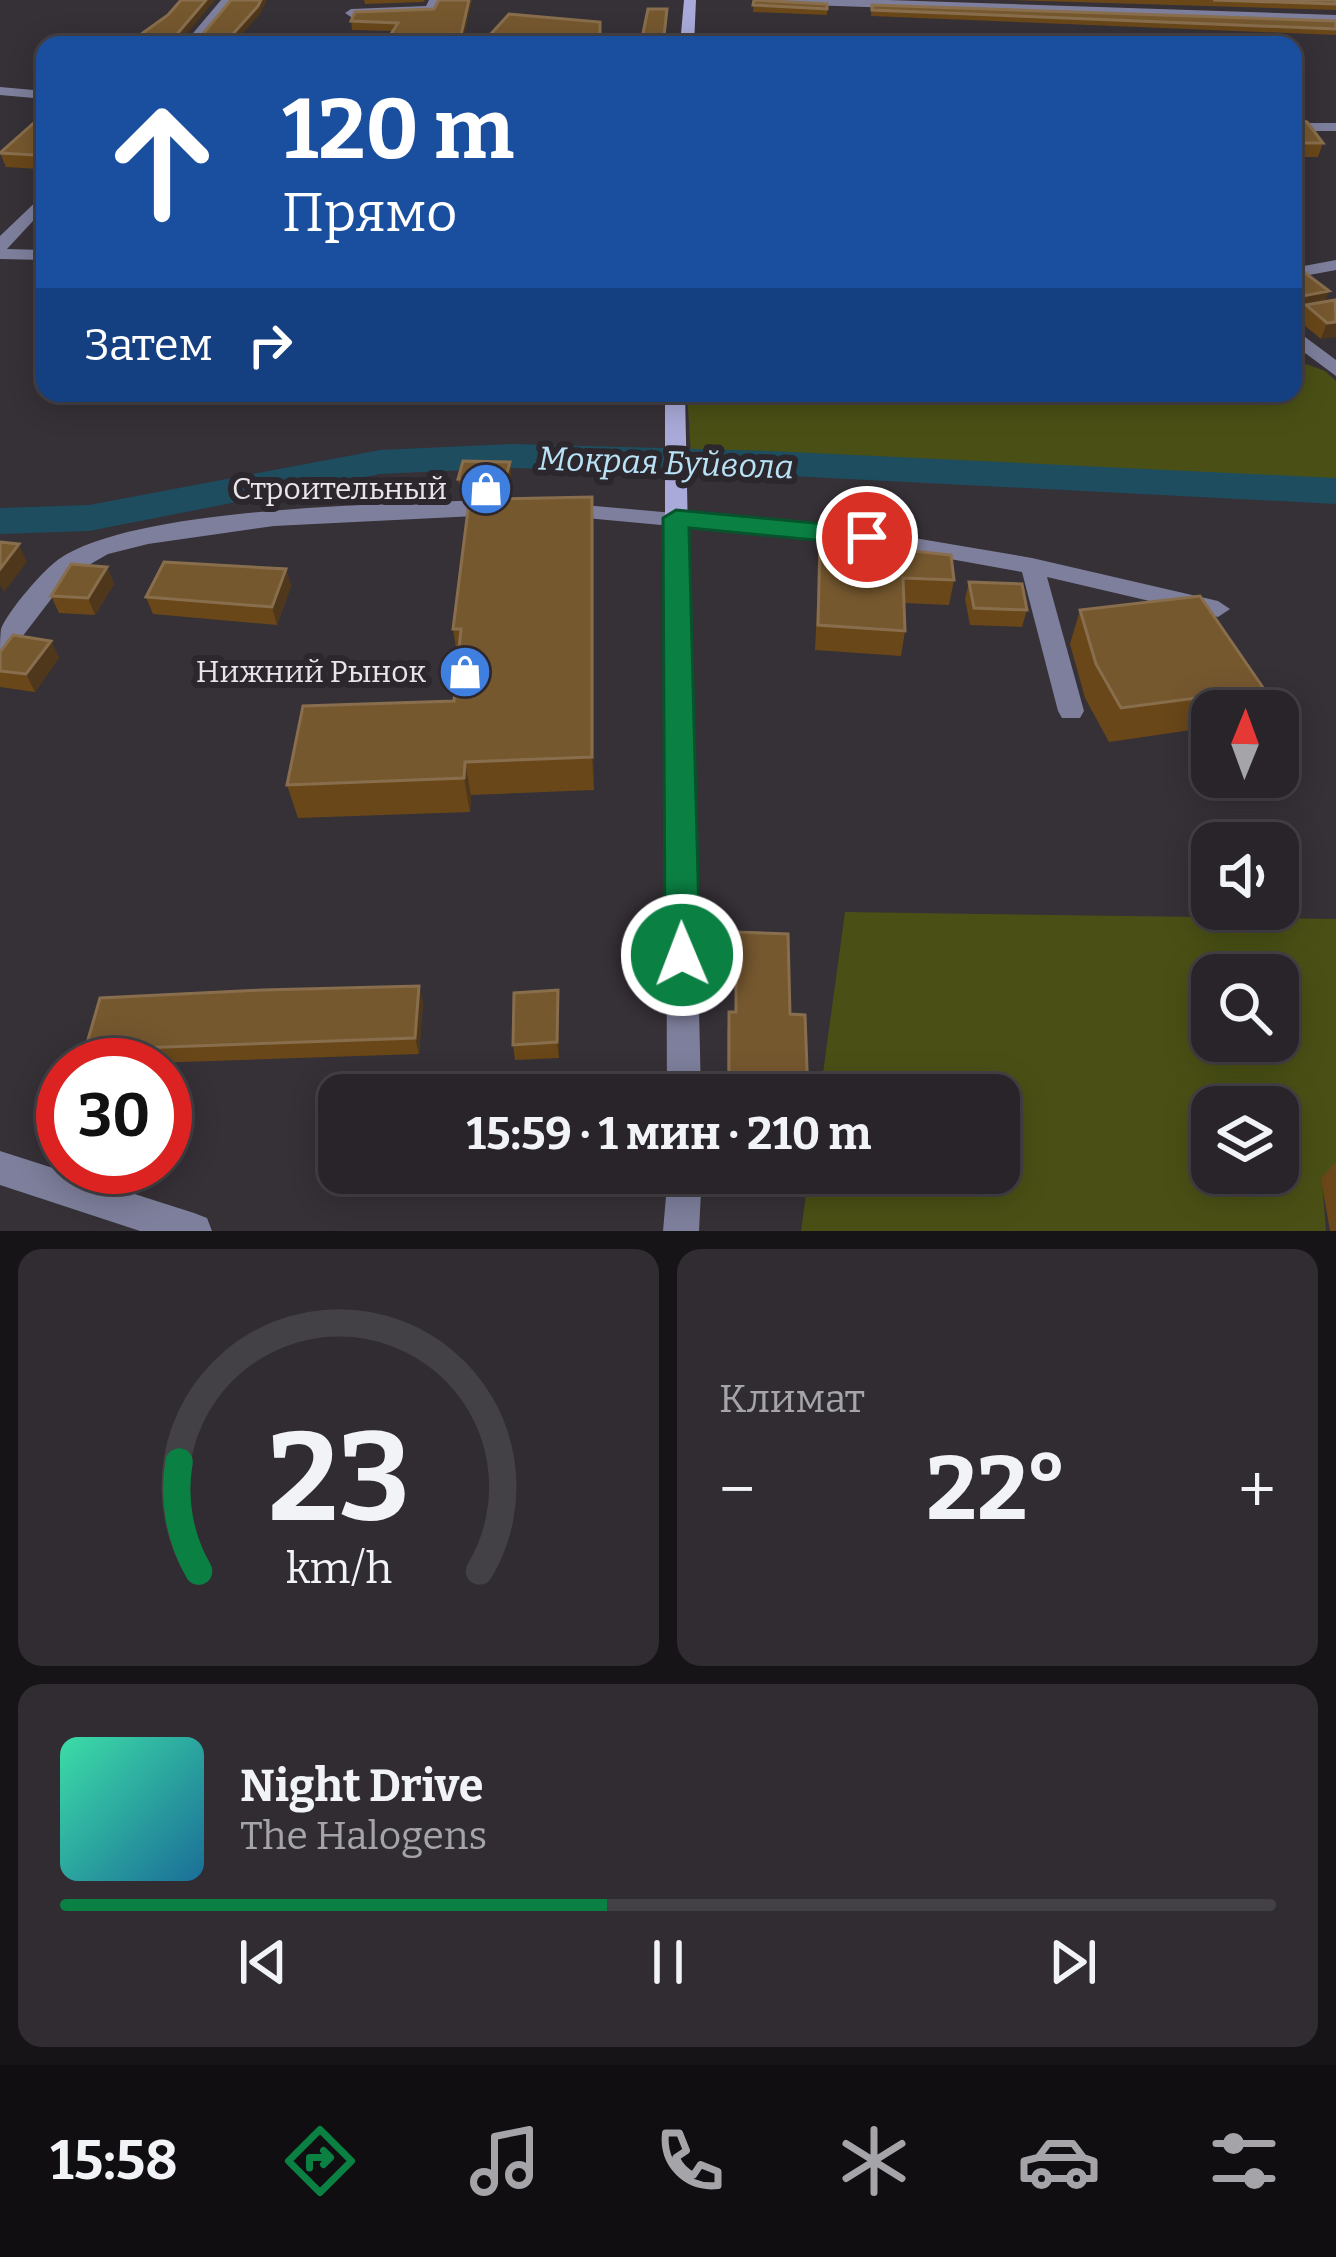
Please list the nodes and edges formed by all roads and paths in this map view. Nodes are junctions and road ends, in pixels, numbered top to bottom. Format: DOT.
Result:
graph roads {
  1 [pos="228,0"];
  2 [pos="435,0"];
  3 [pos="690,0"];
  4 [pos="779,0"];
  5 [pos="351,14"];
  6 [pos="1336,19"];
  7 [pos="198,36"];
  8 [pos="688,36"];
  9 [pos="0,91"];
  10 [pos="36,93"];
  11 [pos="1302,127"];
  12 [pos="1336,127"];
  13 [pos="36,209"];
  14 [pos="0,250"];
  15 [pos="36,254"];
  16 [pos="1336,265"];
  17 [pos="1302,271"];
  18 [pos="1302,342"];
  19 [pos="1336,370"];
  20 [pos="675,402"];
  21 [pos="676,507"];
  22 [pos="1031,566"];
  23 [pos="677,580"];
  24 [pos="1218,609"];
  25 [pos="0,648"];
  26 [pos="1071,711"];
  27 [pos="685,1074"];
  28 [pos="0,1168"];
  29 [pos="684,1194"];
  30 [pos="194,1231"];
  31 [pos="681,1231"];
  1 -- 7 [label="street"];
  2 -- 5 [label="street"];
  3 -- 8 [label="main road"];
  4 -- 6 [label="street"];
  9 -- 10 [label="street"];
  11 -- 12 [label="street"];
  13 -- 14 [label="street"];
  14 -- 15 [label="street"];
  16 -- 17 [label="street"];
  18 -- 19 [label="street"];
  20 -- 21 [label="main road"];
  21 -- 22 [label="street"];
  21 -- 23 [label="main road"];
  21 -- 25 [label="street"];
  22 -- 24 [label="street"];
  22 -- 26 [label="street"];
  23 -- 27 [label="street"];
  28 -- 30 [label="street"];
  29 -- 31 [label="street"];
}
